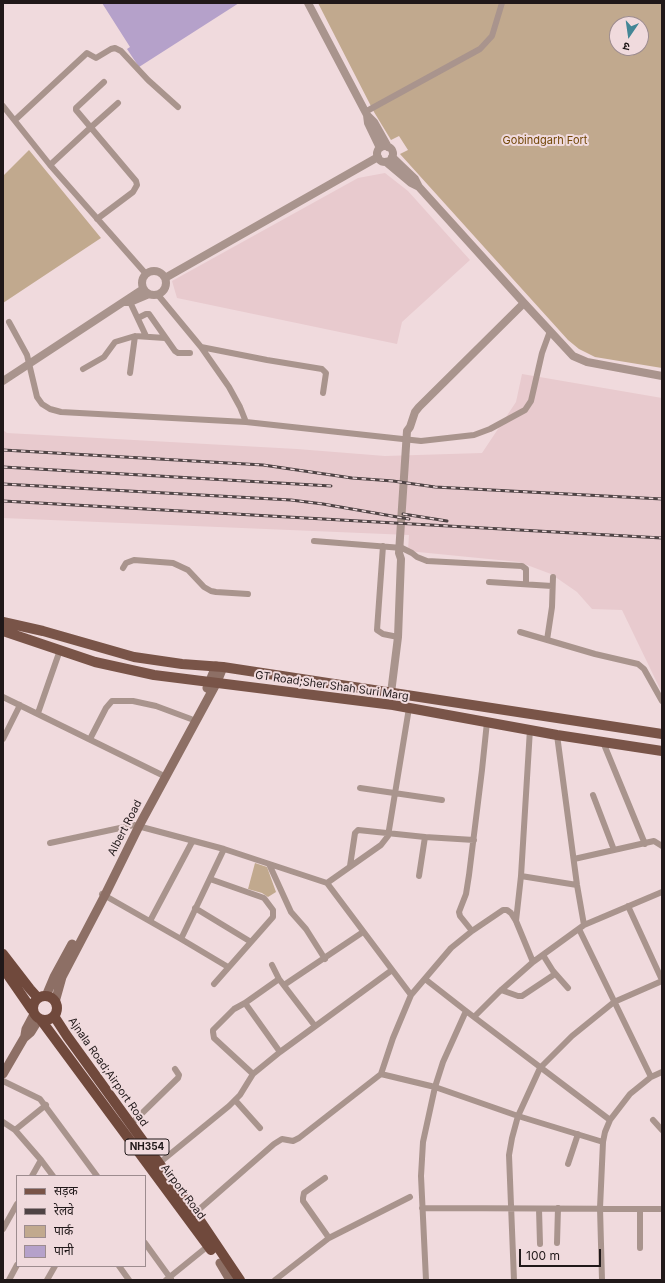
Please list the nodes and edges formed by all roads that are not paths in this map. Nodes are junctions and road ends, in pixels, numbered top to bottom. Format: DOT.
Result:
graph roads {
  1 [pos="308,3"];
  2 [pos="502,3"];
  3 [pos="104,82"];
  4 [pos="118,103"];
  5 [pos="3,106"];
  6 [pos="178,107"];
  7 [pos="366,113"];
  8 [pos="14,120"];
  9 [pos="90,128"];
  10 [pos="384,148"];
  11 [pos="378,157"];
  12 [pos="389,159"];
  13 [pos="50,165"];
  14 [pos="97,219"];
  15 [pos="146,274"];
  16 [pos="166,278"];
  17 [pos="150,292"];
  18 [pos="127,302"];
  19 [pos="524,303"];
  20 [pos="138,318"];
  21 [pos="9,322"];
  22 [pos="550,331"];
  23 [pos="135,336"];
  24 [pos="146,336"];
  25 [pos="165,338"];
  26 [pos="201,347"];
  27 [pos="190,354"];
  28 [pos="30,363"];
  29 [pos="83,369"];
  30 [pos="130,373"];
  31 [pos="662,376"];
  32 [pos="3,381"];
  33 [pos="323,393"];
  34 [pos="246,422"];
  35 [pos="314,541"];
  36 [pos="383,546"];
  37 [pos="123,568"];
  38 [pos="553,577"];
  39 [pos="489,582"];
  40 [pos="526,584"];
  41 [pos="552,586"];
  42 [pos="248,594"];
  43 [pos="3,622"];
  44 [pos="3,631"];
  45 [pos="520,632"];
  46 [pos="398,637"];
  47 [pos="547,640"];
  48 [pos="60,650"];
  49 [pos="219,667"];
  50 [pos="214,682"];
  51 [pos="391,693"];
  52 [pos="3,698"];
  53 [pos="662,701"];
  54 [pos="20,705"];
  55 [pos="410,708"];
  56 [pos="38,713"];
  57 [pos="191,719"];
  58 [pos="487,722"];
  59 [pos="530,730"];
  60 [pos="662,734"];
  61 [pos="557,735"];
  62 [pos="3,739"];
  63 [pos="90,739"];
  64 [pos="603,742"];
  65 [pos="662,750"];
  66 [pos="162,774"];
  67 [pos="360,788"];
  68 [pos="396,792"];
  69 [pos="593,795"];
  70 [pos="442,800"];
  71 [pos="136,826"];
  72 [pos="389,832"];
  73 [pos="425,837"];
  74 [pos="474,840"];
  75 [pos="192,842"];
  76 [pos="50,843"];
  77 [pos="645,844"];
  78 [pos="662,846"];
  79 [pos="224,849"];
  80 [pos="614,850"];
  81 [pos="574,859"];
  82 [pos="269,864"];
  83 [pos="350,866"];
  84 [pos="420,876"];
  85 [pos="521,876"];
  86 [pos="210,879"];
  87 [pos="327,883"];
  88 [pos="577,885"];
  89 [pos="662,892"];
  90 [pos="103,894"];
  91 [pos="628,906"];
  92 [pos="195,908"];
  93 [pos="150,920"];
  94 [pos="516,921"];
  95 [pos="582,927"];
  96 [pos="472,931"];
  97 [pos="363,932"];
  98 [pos="180,939"];
  99 [pos="251,942"];
  100 [pos="3,954"];
  101 [pos="543,955"];
  102 [pos="325,959"];
  103 [pos="533,962"];
  104 [pos="272,965"];
  105 [pos="3,968"];
  106 [pos="228,968"];
  107 [pos="392,970"];
  108 [pos="555,974"];
  109 [pos="280,979"];
  110 [pos="425,979"];
  111 [pos="662,981"];
  112 [pos="214,984"];
  113 [pos="284,985"];
  114 [pos="568,988"];
  115 [pos="502,990"];
  116 [pos="411,995"];
  117 [pos="42,997"];
  118 [pos="55,1002"];
  119 [pos="614,1002"];
  120 [pos="245,1003"];
  121 [pos="466,1011"];
  122 [pos="37,1016"];
  123 [pos="54,1016"];
  124 [pos="474,1017"];
  125 [pos="314,1026"];
  126 [pos="280,1052"];
  127 [pos="6,1063"];
  128 [pos="540,1068"];
  129 [pos="175,1069"];
  130 [pos="662,1072"];
  131 [pos="3,1074"];
  132 [pos="253,1074"];
  133 [pos="381,1074"];
  134 [pos="651,1077"];
  135 [pos="3,1081"];
  136 [pos="435,1087"];
  137 [pos="235,1100"];
  138 [pos="46,1105"];
  139 [pos="518,1116"];
  140 [pos="610,1120"];
  141 [pos="652,1120"];
  142 [pos="3,1122"];
  143 [pos="130,1124"];
  144 [pos="260,1128"];
  145 [pos="15,1130"];
  146 [pos="662,1130"];
  147 [pos="578,1134"];
  148 [pos="603,1142"];
  149 [pos="41,1160"];
  150 [pos="158,1164"];
  151 [pos="568,1164"];
  152 [pos="33,1175"];
  153 [pos="52,1175"];
  154 [pos="96,1175"];
  155 [pos="325,1178"];
  156 [pos="410,1197"];
  157 [pos="16,1206"];
  158 [pos="422,1208"];
  159 [pos="558,1208"];
  160 [pos="600,1208"];
  161 [pos="512,1209"];
  162 [pos="539,1209"];
  163 [pos="640,1209"];
  164 [pos="662,1209"];
  165 [pos="195,1213"];
  166 [pos="3,1229"];
  167 [pos="328,1238"];
  168 [pos="557,1243"];
  169 [pos="146,1244"];
  170 [pos="540,1244"];
  171 [pos="208,1246"];
  172 [pos="640,1248"];
  173 [pos="16,1267"];
  174 [pos="54,1267"];
  175 [pos="119,1267"];
  176 [pos="3,1279"];
  177 [pos="169,1279"];
  178 [pos="8,1280"];
  179 [pos="47,1280"];
  180 [pos="129,1280"];
  181 [pos="237,1280"];
  182 [pos="275,1280"];
  183 [pos="426,1280"];
  184 [pos="514,1280"];
  185 [pos="602,1280"];
  1 -- 7 [label="street"];
  2 -- 7 [label="street"];
  3 -- 9 [label="street"];
  4 -- 9 [label="street"];
  5 -- 8 [label="street"];
  6 -- 8 [label="street"];
  7 -- 10 [label="street"];
  8 -- 13 [label="street"];
  9 -- 13 [label="street"];
  9 -- 14 [label="street"];
  10 -- 11 [label="street"];
  10 -- 12 [label="street"];
  11 -- 12 [label="street"];
  11 -- 16 [label="street"];
  12 -- 19 [label="street"];
  13 -- 14 [label="street"];
  14 -- 15 [label="street"];
  15 -- 16 [label="street"];
  15 -- 17 [label="street"];
  16 -- 17 [label="street"];
  17 -- 18 [label="street"];
  17 -- 26 [label="street"];
  18 -- 20 [label="street"];
  18 -- 28 [label="street"];
  19 -- 22 [label="street"];
  19 -- 46 [label="street"];
  20 -- 24 [label="street"];
  20 -- 25 [label="street"];
  21 -- 28 [label="street"];
  22 -- 31 [label="street"];
  22 -- 34 [label="street"];
  23 -- 24 [label="street"];
  23 -- 29 [label="street"];
  23 -- 30 [label="street"];
  24 -- 25 [label="street"];
  25 -- 27 [label="street"];
  26 -- 33 [label="street"];
  26 -- 34 [label="street"];
  28 -- 32 [label="street"];
  28 -- 34 [label="street"];
  35 -- 36 [label="street"];
  36 -- 40 [label="street"];
  36 -- 46 [label="street"];
  37 -- 42 [label="street"];
  38 -- 41 [label="street"];
  39 -- 40 [label="street"];
  40 -- 41 [label="street"];
  41 -- 47 [label="street"];
  43 -- 49 [label="main road, GT Road;Sher Shah Suri Marg"];
  44 -- 48 [label="main road, GT Road;Sher Shah Suri Marg"];
  45 -- 47 [label="street"];
  46 -- 51 [label="street"];
  47 -- 53 [label="street"];
  48 -- 50 [label="main road, GT Road;Sher Shah Suri Marg"];
  48 -- 56 [label="street"];
  49 -- 50 [label="main road, Albert Road"];
  49 -- 51 [label="main road, GT Road;Sher Shah Suri Marg"];
  50 -- 55 [label="main road, GT Road;Sher Shah Suri Marg"];
  50 -- 57 [label="main road, Albert Road"];
  50 -- 71 [label="main road, Albert Road"];
  51 -- 60 [label="main road, GT Road;Sher Shah Suri Marg"];
  52 -- 54 [label="street"];
  54 -- 56 [label="street"];
  54 -- 62 [label="street"];
  55 -- 58 [label="main road, GT Road;Sher Shah Suri Marg"];
  55 -- 68 [label="street"];
  56 -- 63 [label="street"];
  57 -- 63 [label="street"];
  57 -- 66 [label="main road, Albert Road"];
  58 -- 59 [label="main road, GT Road;Sher Shah Suri Marg"];
  58 -- 74 [label="street"];
  59 -- 61 [label="main road, GT Road;Sher Shah Suri Marg"];
  59 -- 85 [label="street"];
  61 -- 64 [label="main road, GT Road;Sher Shah Suri Marg"];
  61 -- 81 [label="street"];
  63 -- 66 [label="street"];
  64 -- 65 [label="main road, GT Road;Sher Shah Suri Marg"];
  64 -- 77 [label="street"];
  66 -- 71 [label="main road, Albert Road"];
  67 -- 68 [label="street"];
  68 -- 70 [label="street"];
  68 -- 72 [label="street"];
  69 -- 80 [label="street"];
  71 -- 75 [label="street"];
  71 -- 76 [label="street"];
  71 -- 90 [label="main road, Albert Road"];
  72 -- 73 [label="street"];
  72 -- 83 [label="street"];
  72 -- 83 [label="street"];
  73 -- 74 [label="street"];
  73 -- 84 [label="street"];
  74 -- 96 [label="street"];
  75 -- 79 [label="street"];
  75 -- 93 [label="street"];
  77 -- 78 [label="street"];
  77 -- 80 [label="street"];
  79 -- 82 [label="street"];
  79 -- 86 [label="street"];
  80 -- 81 [label="street"];
  81 -- 88 [label="street"];
  82 -- 87 [label="street"];
  82 -- 102 [label="street"];
  83 -- 87 [label="street"];
  85 -- 88 [label="street"];
  85 -- 94 [label="street"];
  86 -- 92 [label="street"];
  86 -- 99 [label="street"];
  87 -- 97 [label="street"];
  88 -- 95 [label="street"];
  89 -- 91 [label="street"];
  90 -- 93 [label="street"];
  90 -- 117 [label="main road, Albert Road"];
  90 -- 118 [label="main road, Albert Road"];
  91 -- 95 [label="street"];
  91 -- 111 [label="street"];
  92 -- 98 [label="street"];
  92 -- 99 [label="street"];
  93 -- 98 [label="street"];
  94 -- 96 [label="street"];
  94 -- 103 [label="street"];
  95 -- 101 [label="street"];
  95 -- 119 [label="street"];
  96 -- 110 [label="street"];
  97 -- 102 [label="street"];
  97 -- 107 [label="street"];
  98 -- 106 [label="street"];
  99 -- 106 [label="street"];
  100 -- 117 [label="highway"];
  101 -- 103 [label="street"];
  101 -- 108 [label="street"];
  102 -- 113 [label="street"];
  103 -- 115 [label="street"];
  104 -- 109 [label="street"];
  105 -- 122 [label="highway, NH354"];
  106 -- 112 [label="street"];
  107 -- 116 [label="street"];
  107 -- 125 [label="street"];
  108 -- 114 [label="street"];
  108 -- 115 [label="street"];
  109 -- 113 [label="street"];
  109 -- 120 [label="street"];
  110 -- 116 [label="street"];
  110 -- 121 [label="street"];
  111 -- 119 [label="street"];
  113 -- 125 [label="street"];
  115 -- 124 [label="street"];
  116 -- 133 [label="street"];
  117 -- 118 [label="highway"];
  117 -- 122 [label="highway"];
  118 -- 123 [label="highway"];
  119 -- 128 [label="street"];
  119 -- 134 [label="street"];
  120 -- 126 [label="street"];
  120 -- 132 [label="street"];
  121 -- 124 [label="street"];
  121 -- 136 [label="street"];
  122 -- 123 [label="highway"];
  122 -- 127 [label="main road"];
  122 -- 171 [label="highway, Airport Road / NH354"];
  123 -- 143 [label="highway, Ajnala Road;Airport Road / NH354"];
  124 -- 128 [label="street"];
  125 -- 126 [label="street"];
  126 -- 132 [label="street"];
  127 -- 131 [label="main road"];
  128 -- 139 [label="street"];
  128 -- 140 [label="street"];
  129 -- 143 [label="street"];
  130 -- 134 [label="street"];
  132 -- 137 [label="street"];
  133 -- 136 [label="street"];
  133 -- 165 [label="street"];
  134 -- 140 [label="street"];
  135 -- 138 [label="street"];
  136 -- 139 [label="street"];
  136 -- 158 [label="street"];
  137 -- 144 [label="street"];
  137 -- 150 [label="street"];
  138 -- 145 [label="street"];
  138 -- 154 [label="street"];
  139 -- 147 [label="street"];
  139 -- 161 [label="street"];
  140 -- 148 [label="street"];
  141 -- 146 [label="street"];
  142 -- 145 [label="street"];
  143 -- 150 [label="highway, Ajnala Road;Airport Road / NH354"];
  145 -- 149 [label="street"];
  147 -- 148 [label="street"];
  147 -- 151 [label="street"];
  148 -- 160 [label="street"];
  149 -- 152 [label="street"];
  149 -- 153 [label="street"];
  150 -- 165 [label="highway, Ajnala Road;Airport Road / NH354"];
  155 -- 167 [label="street"];
  156 -- 167 [label="street"];
  157 -- 166 [label="street"];
  158 -- 161 [label="street"];
  158 -- 183 [label="street"];
  159 -- 160 [label="street"];
  159 -- 162 [label="street"];
  159 -- 168 [label="street"];
  160 -- 163 [label="street"];
  160 -- 185 [label="street"];
  161 -- 162 [label="street"];
  161 -- 184 [label="street"];
  162 -- 170 [label="street"];
  163 -- 164 [label="street"];
  163 -- 172 [label="street"];
  165 -- 181 [label="highway, Ajnala Road;Airport Road / NH354"];
  167 -- 182 [label="street"];
  169 -- 177 [label="street"];
  171 -- 177 [label="street"];
  171 -- 181 [label="highway, Airport Road / NH354"];
  173 -- 178 [label="street"];
  174 -- 179 [label="street"];
  175 -- 180 [label="street"];
  176 -- 178 [label="street"];
}
